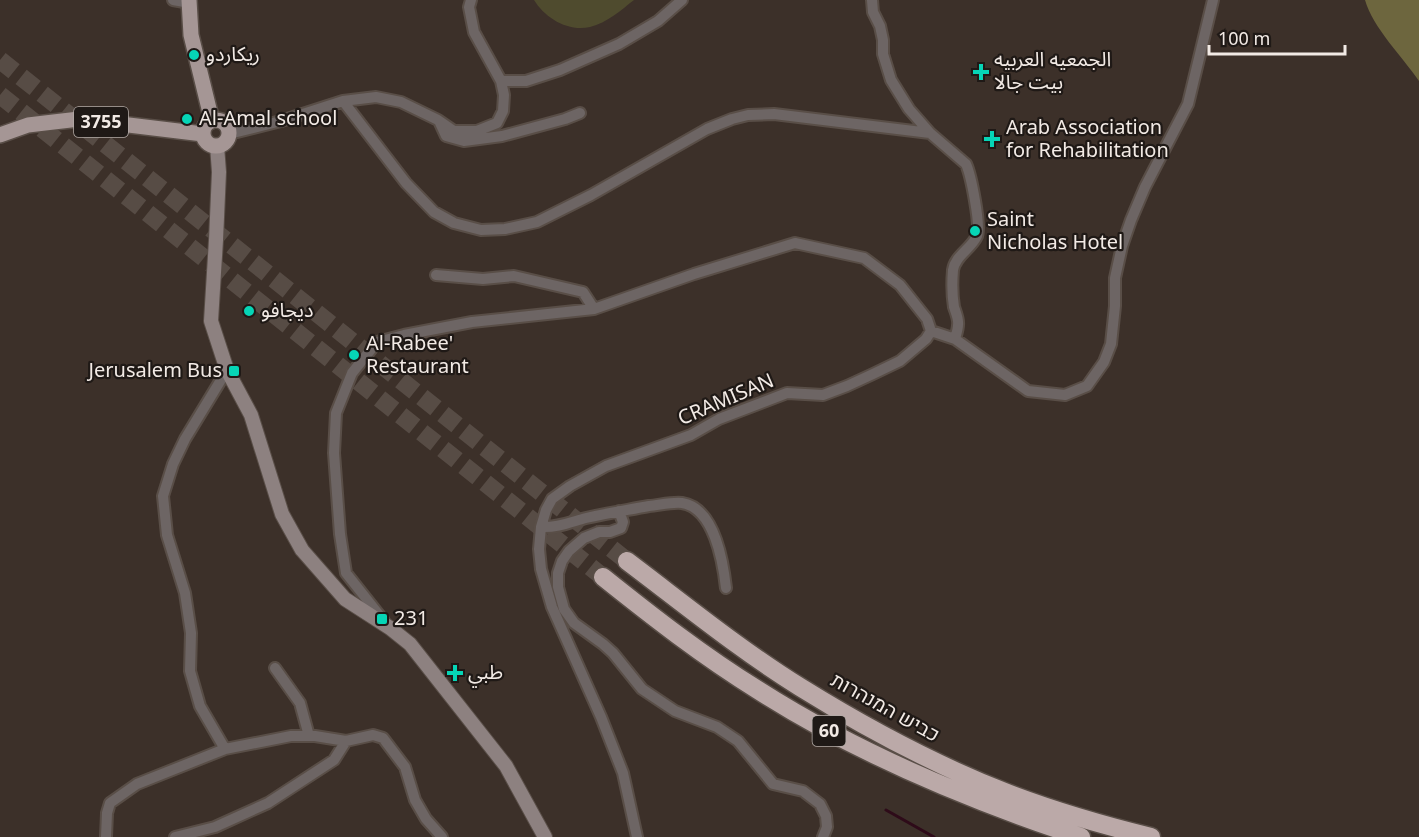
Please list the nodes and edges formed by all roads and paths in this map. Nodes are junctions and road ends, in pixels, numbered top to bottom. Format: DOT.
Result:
graph roads {
  1 [pos="173,0"];
  2 [pos="471,0"];
  3 [pos="682,0"];
  4 [pos="872,0"];
  5 [pos="1214,0"];
  6 [pos="189,1"];
  7 [pos="501,81"];
  8 [pos="343,101"];
  9 [pos="580,113"];
  10 [pos="212,120"];
  11 [pos="438,120"];
  12 [pos="930,133"];
  13 [pos="203,134"];
  14 [pos="229,134"];
  15 [pos="0,135"];
  16 [pos="217,146"];
  17 [pos="436,275"];
  18 [pos="594,309"];
  19 [pos="931,331"];
  20 [pos="955,339"];
  21 [pos="227,370"];
  22 [pos="619,511"];
  23 [pos="541,527"];
  24 [pos="627,561"];
  25 [pos="603,577"];
  26 [pos="726,588"];
  27 [pos="390,628"];
  28 [pos="276,668"];
  29 [pos="309,736"];
  30 [pos="346,741"];
  31 [pos="225,748"];
  32 [pos="106,837"];
  33 [pos="176,837"];
  34 [pos="442,837"];
  35 [pos="545,837"];
  36 [pos="637,837"];
  37 [pos="823,837"];
  38 [pos="1081,837"];
  39 [pos="1151,837"];
  1 -- 6 [label="street"];
  2 -- 7 [label="street"];
  3 -- 7 [label="street"];
  4 -- 12 [label="street"];
  5 -- 20 [label="street"];
  6 -- 10 [label="main road"];
  7 -- 11 [label="street"];
  8 -- 11 [label="street"];
  8 -- 12 [label="street"];
  8 -- 14 [label="street"];
  9 -- 11 [label="street"];
  10 -- 13 [label="main road"];
  10 -- 14 [label="main road"];
  12 -- 20 [label="street"];
  13 -- 15 [label="main road, 3755"];
  13 -- 16 [label="main road"];
  14 -- 16 [label="main road"];
  16 -- 21 [label="street"];
  17 -- 18 [label="street"];
  18 -- 19 [label="street"];
  18 -- 27 [label="street"];
  19 -- 20 [label="street"];
  19 -- 23 [label="street, CRAMISAN"];
  21 -- 27 [label="street"];
  21 -- 31 [label="street"];
  22 -- 23 [label="street"];
  22 -- 26 [label="street"];
  22 -- 37 [label="street"];
  23 -- 36 [label="street, CRAMISAN"];
  24 -- 39 [label="highway, כביש המנהרות / 60"];
  25 -- 38 [label="highway, 60"];
  27 -- 35 [label="street"];
  28 -- 29 [label="street"];
  29 -- 30 [label="street"];
  29 -- 31 [label="street"];
  30 -- 33 [label="street"];
  30 -- 34 [label="street"];
  31 -- 32 [label="street"];
}
